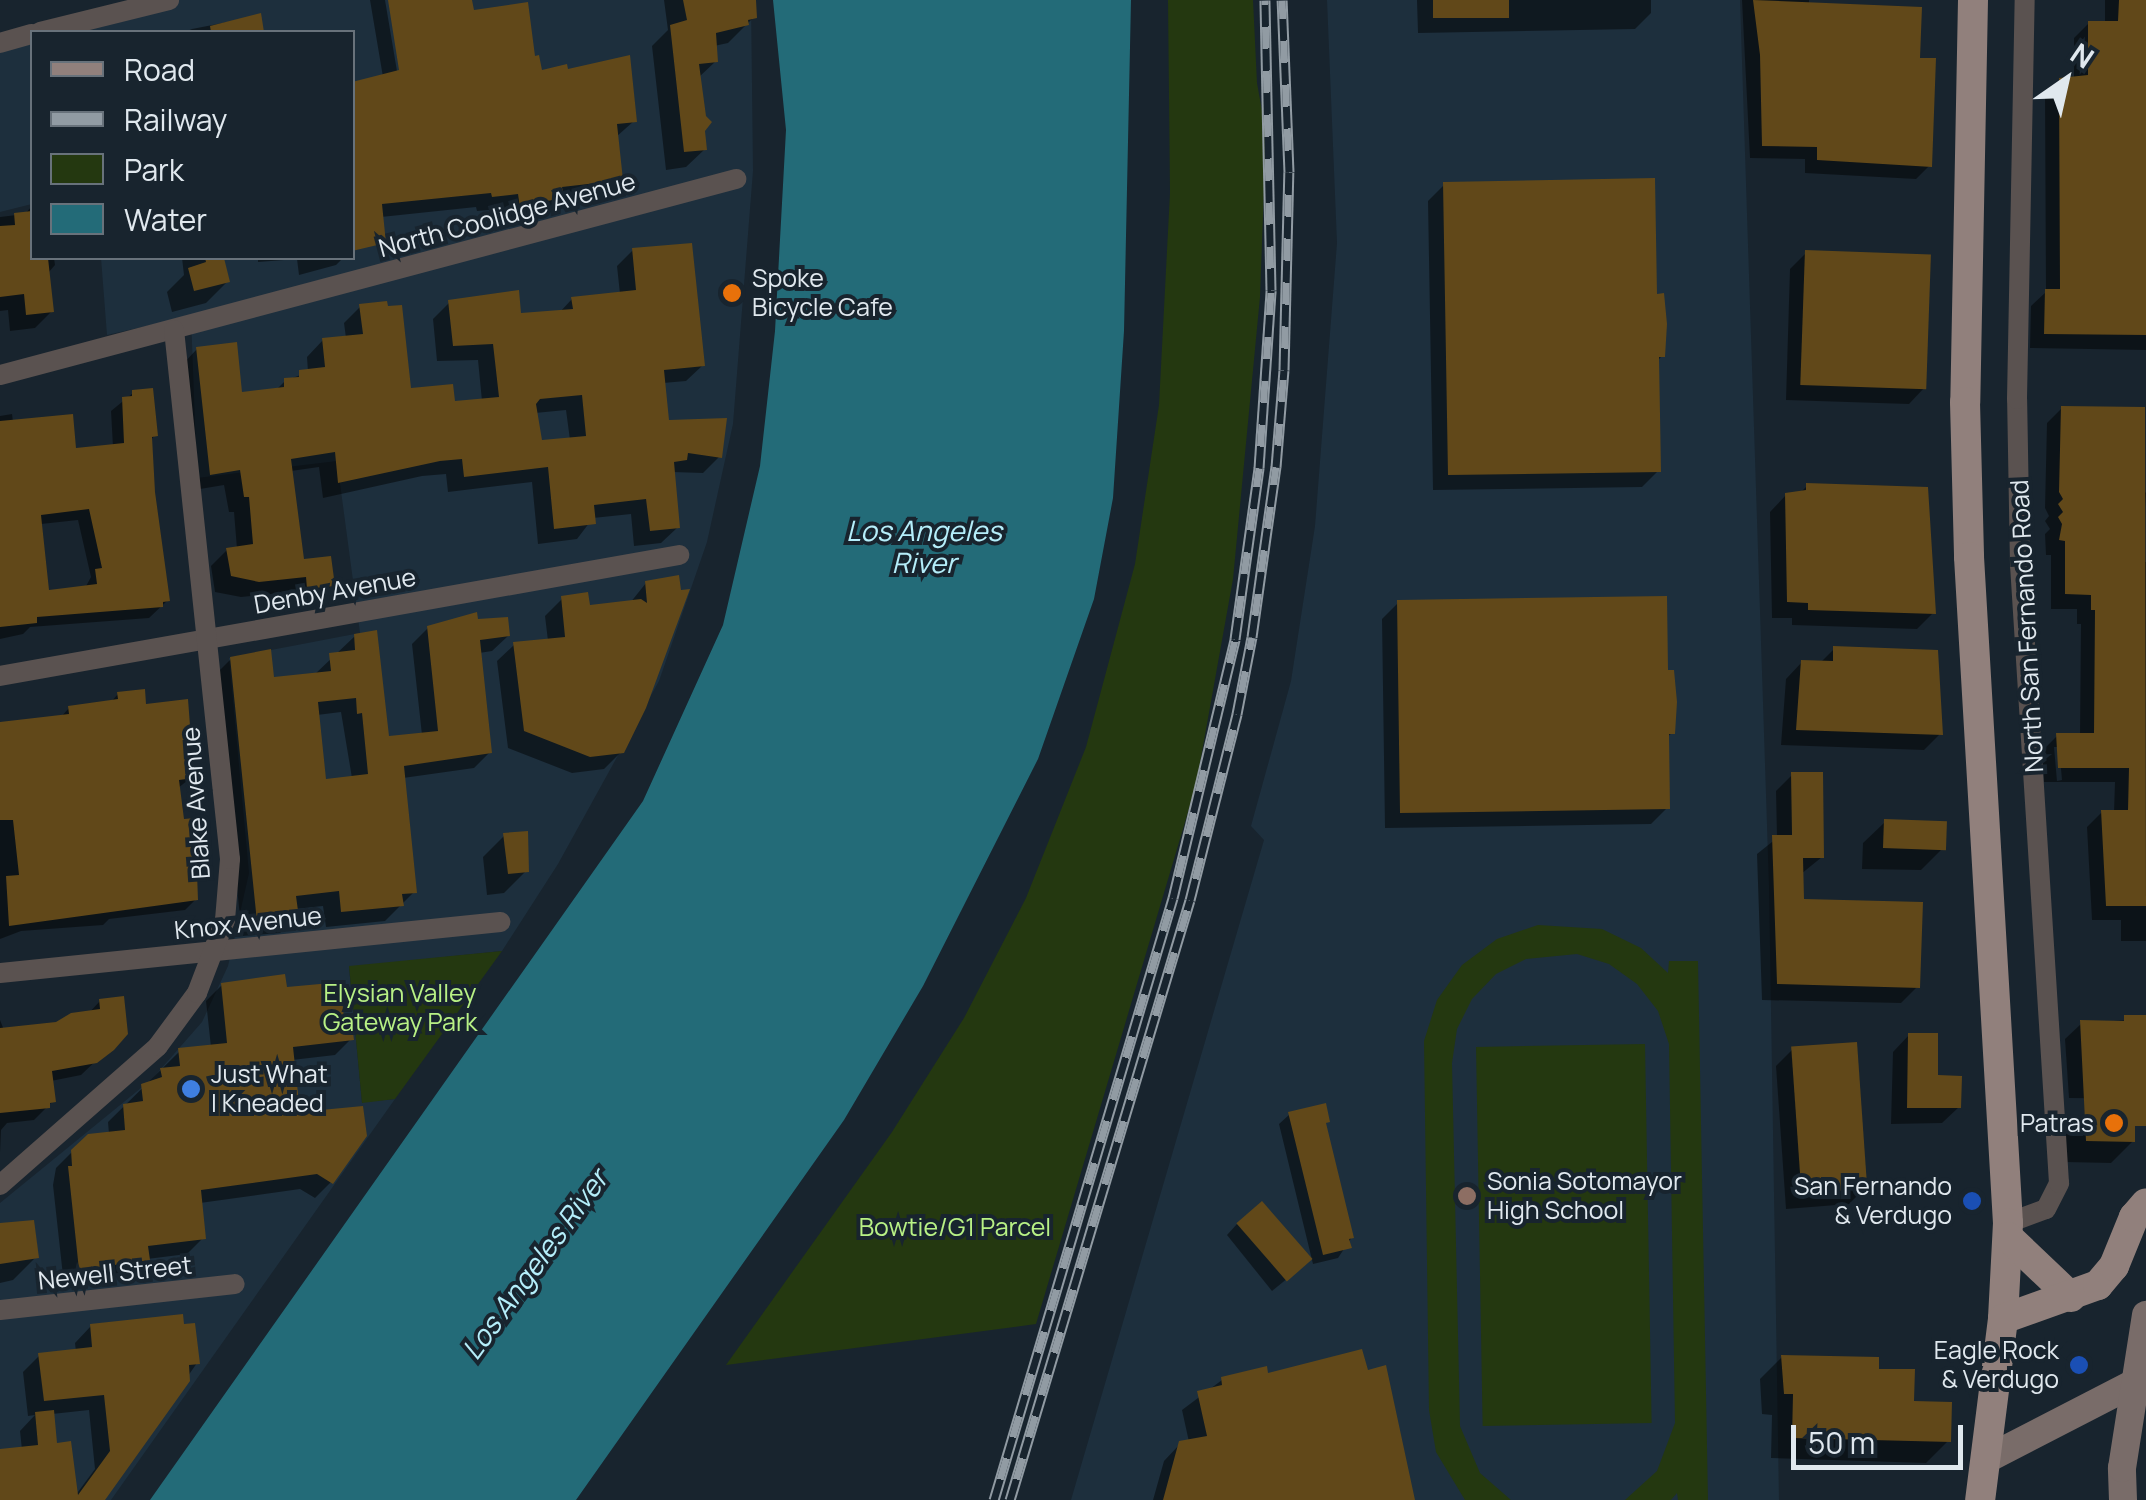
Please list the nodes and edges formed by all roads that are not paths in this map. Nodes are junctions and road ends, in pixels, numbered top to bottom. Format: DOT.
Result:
graph roads {
  1 [pos="169,0"];
  2 [pos="1972,0"];
  3 [pos="2025,0"];
  4 [pos="48,30"];
  5 [pos="30,35"];
  6 [pos="0,43"];
  7 [pos="736,179"];
  8 [pos="174,330"];
  9 [pos="0,375"];
  10 [pos="679,555"];
  11 [pos="207,639"];
  12 [pos="0,676"];
  13 [pos="500,922"];
  14 [pos="214,950"];
  15 [pos="0,974"];
  16 [pos="0,1185"];
  17 [pos="2146,1202"];
  18 [pos="2008,1230"];
  19 [pos="236,1284"];
  20 [pos="2071,1298"];
  21 [pos="0,1310"];
  22 [pos="2146,1314"];
  23 [pos="2003,1319"];
  24 [pos="2140,1380"];
  25 [pos="1986,1460"];
  26 [pos="1980,1500"];
  27 [pos="2122,1500"];
  1 -- 4 [label="street"];
  2 -- 18 [label="main road"];
  3 -- 18 [label="street, North San Fernando Road"];
  5 -- 6 [label="street"];
  7 -- 8 [label="street, North Coolidge Avenue"];
  8 -- 9 [label="street, North Coolidge Avenue"];
  8 -- 11 [label="street, Blake Avenue"];
  10 -- 11 [label="street, Denby Avenue"];
  11 -- 12 [label="street, Denby Avenue"];
  11 -- 14 [label="street, Blake Avenue"];
  13 -- 14 [label="street, Knox Avenue"];
  14 -- 15 [label="street, Knox Avenue"];
  14 -- 16 [label="street, Blake Avenue"];
  17 -- 20 [label="main road"];
  18 -- 20 [label="main road"];
  18 -- 23 [label="main road"];
  19 -- 21 [label="street, Newell Street"];
  20 -- 23 [label="main road"];
  22 -- 24 [label="main road"];
  23 -- 25 [label="main road"];
  24 -- 25 [label="main road"];
  24 -- 27 [label="main road"];
  25 -- 26 [label="main road"];
}
